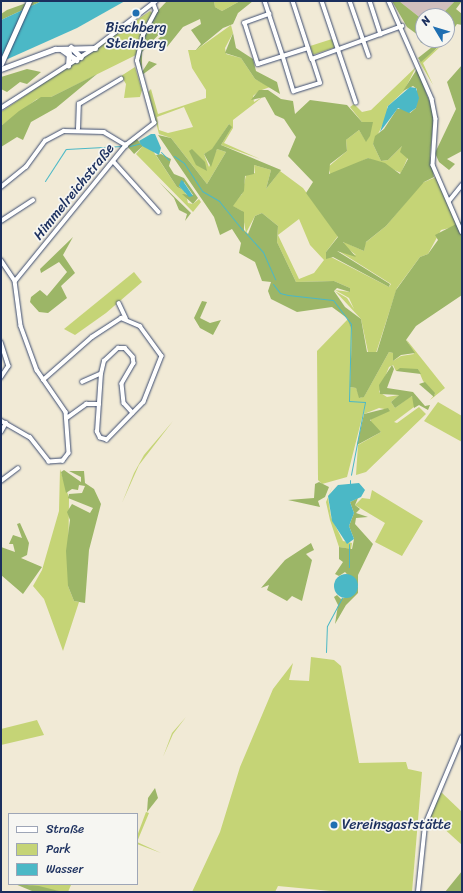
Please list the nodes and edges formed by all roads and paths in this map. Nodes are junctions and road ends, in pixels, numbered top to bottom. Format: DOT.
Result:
graph roads {
  1 [pos="28,1"];
  2 [pos="265,1"];
  3 [pos="293,1"];
  4 [pos="322,1"];
  5 [pos="350,1"];
  6 [pos="370,1"];
  7 [pos="389,1"];
  8 [pos="155,2"];
  9 [pos="270,14"];
  10 [pos="402,26"];
  11 [pos="381,34"];
  12 [pos="364,42"];
  13 [pos="70,47"];
  14 [pos="95,48"];
  15 [pos="308,48"];
  16 [pos="60,49"];
  17 [pos="338,51"];
  18 [pos="69,53"];
  19 [pos="283,56"];
  20 [pos="369,56"];
  21 [pos="79,59"];
  22 [pos="312,59"];
  23 [pos="1,64"];
  24 [pos="68,66"];
  25 [pos="1,69"];
  26 [pos="121,80"];
  27 [pos="356,102"];
  28 [pos="1,108"];
  29 [pos="78,129"];
  30 [pos="126,145"];
  31 [pos="114,162"];
  32 [pos="462,185"];
  33 [pos="1,187"];
  34 [pos="33,200"];
  35 [pos="449,201"];
  36 [pos="159,212"];
  37 [pos="1,221"];
  38 [pos="462,232"];
  39 [pos="1,260"];
  40 [pos="16,281"];
  41 [pos="119,303"];
  42 [pos="126,318"];
  43 [pos="1,342"];
  44 [pos="101,374"];
  45 [pos="1,378"];
  46 [pos="44,380"];
  47 [pos="84,382"];
  48 [pos="100,404"];
  49 [pos="133,414"];
  50 [pos="67,418"];
  51 [pos="1,421"];
  52 [pos="6,423"];
  53 [pos="1,432"];
  54 [pos="18,468"];
  55 [pos="1,481"];
  56 [pos="462,737"];
  57 [pos="418,892"];
  1 -- 23 [label="main road"];
  2 -- 9 [label="street"];
  3 -- 15 [label="street"];
  4 -- 17 [label="street"];
  5 -- 12 [label="street"];
  6 -- 11 [label="street"];
  7 -- 10 [label="street"];
  8 -- 14 [label="street"];
  8 -- 30 [label="street, Himmelreichstraße"];
  9 -- 19 [label="street"];
  9 -- 19 [label="street"];
  10 -- 11 [label="street"];
  10 -- 35 [label="street"];
  11 -- 12 [label="street"];
  12 -- 17 [label="street"];
  12 -- 20 [label="street"];
  13 -- 14 [label="main road"];
  13 -- 16 [label="main road"];
  13 -- 21 [label="main road"];
  14 -- 21 [label="street"];
  15 -- 19 [label="street"];
  15 -- 22 [label="street"];
  16 -- 18 [label="main road"];
  16 -- 25 [label="main road"];
  17 -- 22 [label="street"];
  17 -- 27 [label="street"];
  18 -- 21 [label="main road"];
  18 -- 24 [label="main road"];
  19 -- 22 [label="street"];
  21 -- 24 [label="street"];
  24 -- 28 [label="street"];
  26 -- 29 [label="street"];
  29 -- 30 [label="street"];
  29 -- 33 [label="street"];
  30 -- 31 [label="street, Himmelreichstraße"];
  31 -- 36 [label="street"];
  31 -- 40 [label="street, Himmelreichstraße"];
  32 -- 35 [label="street"];
  34 -- 37 [label="street"];
  35 -- 38 [label="street"];
  39 -- 40 [label="street"];
  40 -- 46 [label="street"];
  41 -- 42 [label="street"];
  42 -- 46 [label="street"];
  42 -- 49 [label="street"];
  43 -- 45 [label="street"];
  44 -- 47 [label="street"];
  44 -- 48 [label="street"];
  44 -- 49 [label="street"];
  46 -- 50 [label="street"];
  48 -- 49 [label="street"];
  48 -- 50 [label="street"];
  50 -- 52 [label="street"];
  51 -- 52 [label="street"];
  52 -- 53 [label="street"];
  54 -- 55 [label="street"];
  56 -- 57 [label="street"];
}
